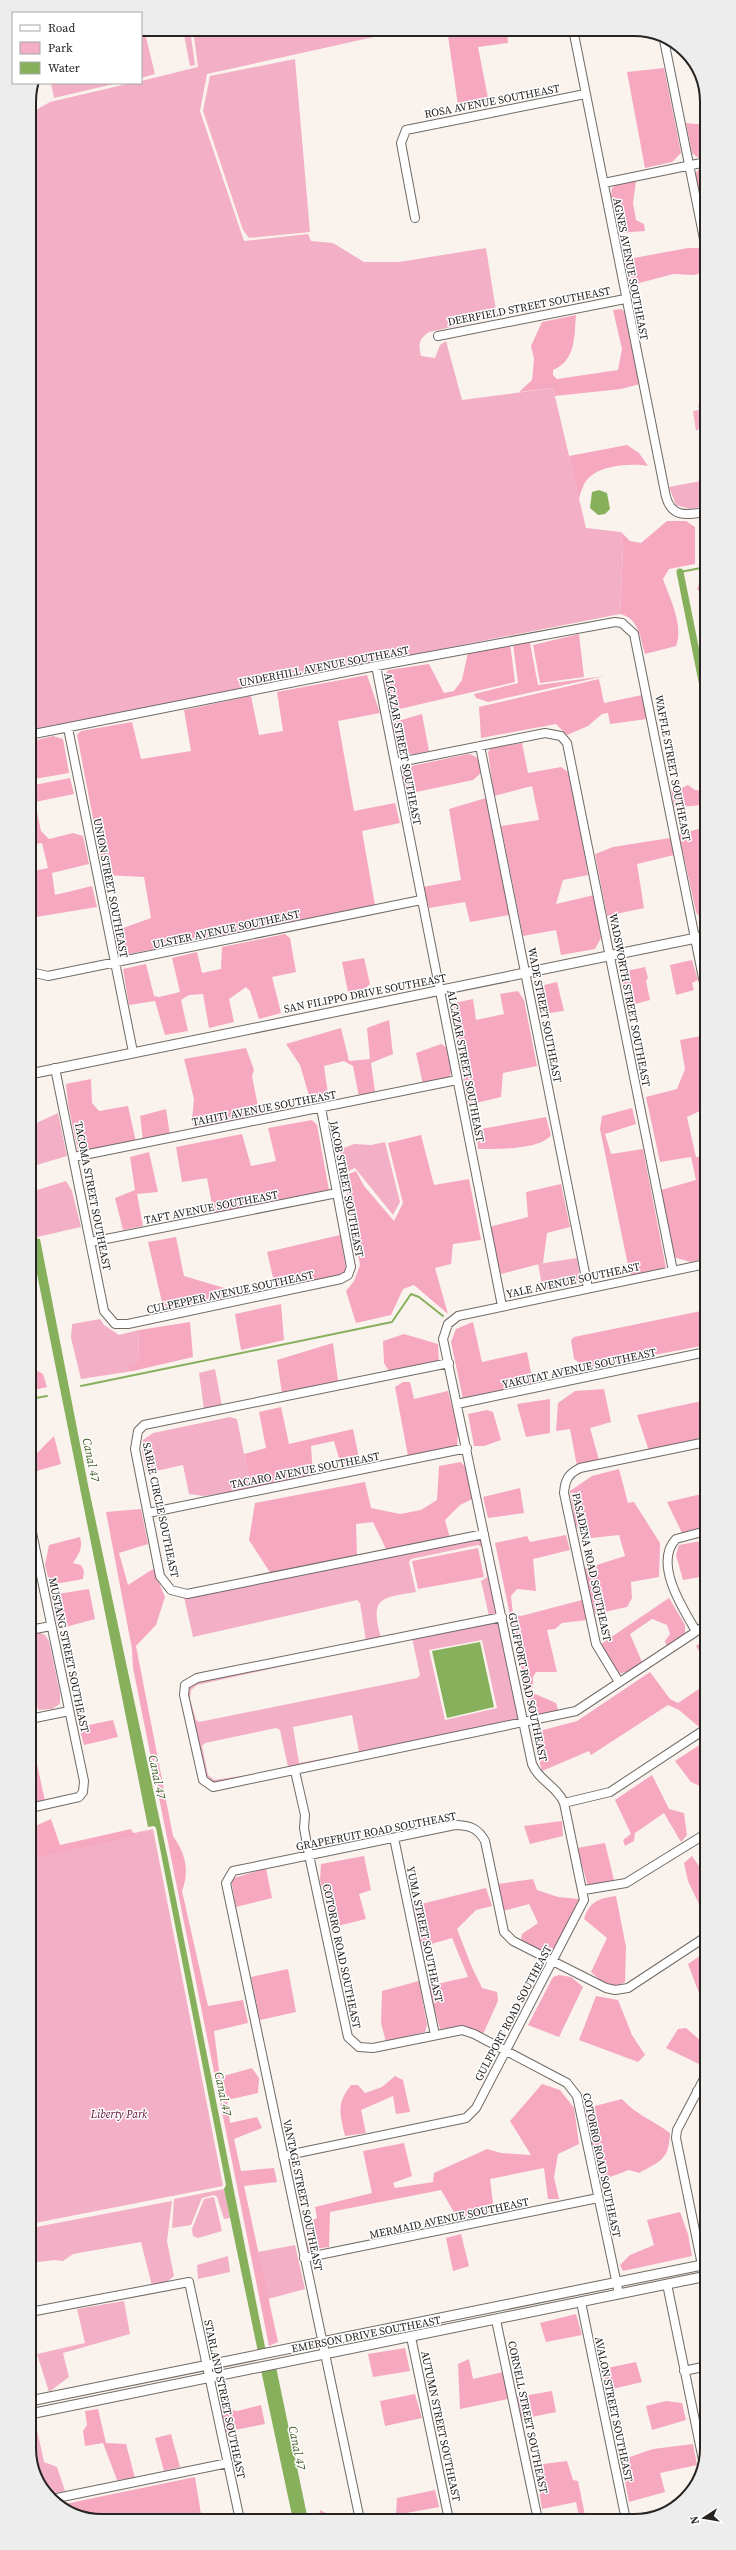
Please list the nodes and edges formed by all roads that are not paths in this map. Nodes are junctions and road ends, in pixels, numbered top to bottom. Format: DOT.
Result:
graph roads {
  1 [pos="574,36"];
  2 [pos="665,44"];
  3 [pos="586,94"];
  4 [pos="700,163"];
  5 [pos="689,166"];
  6 [pos="604,183"];
  7 [pos="415,218"];
  8 [pos="700,220"];
  9 [pos="625,299"];
  10 [pos="438,336"];
  11 [pos="700,513"];
  12 [pos="622,623"];
  13 [pos="376,666"];
  14 [pos="68,728"];
  15 [pos="36,734"];
  16 [pos="480,746"];
  17 [pos="395,763"];
  18 [pos="421,900"];
  19 [pos="700,937"];
  20 [pos="695,938"];
  21 [pos="610,956"];
  22 [pos="115,962"];
  23 [pos="700,963"];
  24 [pos="36,972"];
  25 [pos="525,973"];
  26 [pos="440,990"];
  27 [pos="133,1052"];
  28 [pos="55,1068"];
  29 [pos="36,1073"];
  30 [pos="458,1080"];
  31 [pos="321,1108"];
  32 [pos="74,1157"];
  33 [pos="337,1193"];
  34 [pos="91,1242"];
  35 [pos="700,1265"];
  36 [pos="673,1271"];
  37 [pos="348,1275"];
  38 [pos="588,1288"];
  39 [pos="502,1306"];
  40 [pos="115,1324"];
  41 [pos="448,1324"];
  42 [pos="700,1353"];
  43 [pos="449,1363"];
  44 [pos="457,1404"];
  45 [pos="700,1443"];
  46 [pos="467,1448"];
  47 [pos="148,1512"];
  48 [pos="700,1533"];
  49 [pos="484,1534"];
  50 [pos="36,1559"];
  51 [pos="502,1617"];
  52 [pos="51,1626"];
  53 [pos="36,1629"];
  54 [pos="700,1629"];
  55 [pos="696,1631"];
  56 [pos="619,1682"];
  57 [pos="69,1711"];
  58 [pos="36,1718"];
  59 [pos="523,1723"];
  60 [pos="700,1733"];
  61 [pos="295,1771"];
  62 [pos="564,1803"];
  63 [pos="36,1807"];
  64 [pos="700,1836"];
  65 [pos="394,1838"];
  66 [pos="309,1855"];
  67 [pos="228,1875"];
  68 [pos="584,1890"];
  69 [pos="700,1941"];
  70 [pos="553,1960"];
  71 [pos="435,2035"];
  72 [pos="506,2050"];
  73 [pos="700,2086"];
  74 [pos="697,2091"];
  75 [pos="700,2092"];
  76 [pos="283,2156"];
  77 [pos="598,2198"];
  78 [pos="700,2243"];
  79 [pos="304,2258"];
  80 [pos="700,2266"];
  81 [pos="700,2267"];
  82 [pos="700,2277"];
  83 [pos="616,2282"];
  84 [pos="667,2284"];
  85 [pos="618,2294"];
  86 [pos="581,2302"];
  87 [pos="36,2311"];
  88 [pos="496,2320"];
  89 [pos="411,2337"];
  90 [pos="322,2342"];
  91 [pos="325,2354"];
  92 [pos="206,2366"];
  93 [pos="700,2367"];
  94 [pos="684,2370"];
  95 [pos="209,2378"];
  96 [pos="36,2401"];
  97 [pos="36,2413"];
  98 [pos="700,2443"];
  99 [pos="228,2463"];
  100 [pos="59,2498"];
  101 [pos="239,2514"];
  102 [pos="359,2514"];
  103 [pos="448,2514"];
  104 [pos="537,2514"];
  105 [pos="625,2514"];
  1 -- 3 [label="street, AGNES AVENUE SOUTHEAST"];
  2 -- 5 [label="street"];
  3 -- 6 [label="street, AGNES AVENUE SOUTHEAST"];
  3 -- 7 [label="street, ROSA AVENUE SOUTHEAST"];
  4 -- 5 [label="street"];
  5 -- 6 [label="street"];
  5 -- 8 [label="street"];
  6 -- 9 [label="street, AGNES AVENUE SOUTHEAST"];
  9 -- 10 [label="street, DEERFIELD STREET SOUTHEAST"];
  9 -- 11 [label="street, AGNES AVENUE SOUTHEAST"];
  12 -- 13 [label="street, UNDERHILL AVENUE SOUTHEAST"];
  12 -- 20 [label="street, WAFFLE STREET SOUTHEAST"];
  13 -- 14 [label="street, UNDERHILL AVENUE SOUTHEAST"];
  13 -- 17 [label="street, ALCAZAR STREET SOUTHEAST"];
  14 -- 15 [label="street, UNDERHILL AVENUE SOUTHEAST"];
  14 -- 22 [label="street, UNION STREET SOUTHEAST"];
  16 -- 17 [label="street"];
  16 -- 21 [label="street, WADSWORTH STREET SOUTHEAST"];
  16 -- 25 [label="street, WADE STREET SOUTHEAST"];
  17 -- 18 [label="street, ALCAZAR STREET SOUTHEAST"];
  18 -- 22 [label="street, ULSTER AVENUE SOUTHEAST"];
  18 -- 26 [label="street, ALCAZAR STREET SOUTHEAST"];
  19 -- 20 [label="street, SAN FILIPPO DRIVE SOUTHEAST"];
  20 -- 21 [label="street, SAN FILIPPO DRIVE SOUTHEAST"];
  20 -- 23 [label="street, WAFFLE STREET SOUTHEAST"];
  21 -- 25 [label="street, SAN FILIPPO DRIVE SOUTHEAST"];
  21 -- 36 [label="street, WADSWORTH STREET SOUTHEAST"];
  22 -- 24 [label="street, ULSTER AVENUE SOUTHEAST"];
  22 -- 27 [label="street, UNION STREET SOUTHEAST"];
  25 -- 26 [label="street, SAN FILIPPO DRIVE SOUTHEAST"];
  25 -- 38 [label="street, WADE STREET SOUTHEAST"];
  26 -- 27 [label="street, SAN FILIPPO DRIVE SOUTHEAST"];
  26 -- 30 [label="street, ALCAZAR STREET SOUTHEAST"];
  27 -- 28 [label="street, SAN FILIPPO DRIVE SOUTHEAST"];
  28 -- 29 [label="street, SAN FILIPPO DRIVE SOUTHEAST"];
  28 -- 32 [label="street, TACOMA STREET SOUTHEAST"];
  30 -- 31 [label="street, TAHITI AVENUE SOUTHEAST"];
  30 -- 39 [label="street, ALCAZAR STREET SOUTHEAST"];
  31 -- 32 [label="street, TAHITI AVENUE SOUTHEAST"];
  31 -- 33 [label="street, JACOB STREET SOUTHEAST"];
  32 -- 34 [label="street, TACOMA STREET SOUTHEAST"];
  33 -- 34 [label="street, TAFT AVENUE SOUTHEAST"];
  33 -- 37 [label="street, JACOB STREET SOUTHEAST"];
  34 -- 40 [label="street, TACOMA STREET SOUTHEAST"];
  35 -- 36 [label="street, YALE AVENUE SOUTHEAST"];
  36 -- 38 [label="street, YALE AVENUE SOUTHEAST"];
  37 -- 40 [label="street, CULPEPPER AVENUE SOUTHEAST"];
  38 -- 39 [label="street, YALE AVENUE SOUTHEAST"];
  39 -- 41 [label="street, YALE AVENUE SOUTHEAST"];
  41 -- 43 [label="street, GULFPORT ROAD SOUTHEAST"];
  42 -- 44 [label="street, YAKUTAT AVENUE SOUTHEAST"];
  43 -- 44 [label="street, GULFPORT ROAD SOUTHEAST"];
  43 -- 47 [label="street, SABLE CIRCLE SOUTHEAST"];
  44 -- 46 [label="street, GULFPORT ROAD SOUTHEAST"];
  45 -- 56 [label="street, PASADENA ROAD SOUTHEAST"];
  46 -- 47 [label="street, TACARO AVENUE SOUTHEAST"];
  46 -- 49 [label="street, GULFPORT ROAD SOUTHEAST"];
  47 -- 49 [label="street, SABLE CIRCLE SOUTHEAST"];
  48 -- 55 [label="street"];
  49 -- 51 [label="street, GULFPORT ROAD SOUTHEAST"];
  50 -- 52 [label="street, MUSTANG STREET SOUTHEAST"];
  51 -- 59 [label="street, GULFPORT ROAD SOUTHEAST"];
  51 -- 61 [label="street"];
  52 -- 53 [label="street"];
  52 -- 57 [label="street, MUSTANG STREET SOUTHEAST"];
  54 -- 55 [label="street"];
  55 -- 56 [label="street"];
  56 -- 59 [label="street"];
  57 -- 58 [label="street"];
  57 -- 63 [label="street, MUSTANG STREET SOUTHEAST"];
  59 -- 61 [label="street"];
  59 -- 62 [label="street, GULFPORT ROAD SOUTHEAST"];
  60 -- 62 [label="street"];
  61 -- 66 [label="street, COTORRO ROAD SOUTHEAST"];
  62 -- 68 [label="street, GULFPORT ROAD SOUTHEAST"];
  64 -- 68 [label="street"];
  65 -- 66 [label="street, GRAPEFRUIT ROAD SOUTHEAST"];
  65 -- 70 [label="street, GRAPEFRUIT ROAD SOUTHEAST"];
  65 -- 71 [label="street, YUMA STREET SOUTHEAST"];
  66 -- 67 [label="street, GRAPEFRUIT ROAD SOUTHEAST"];
  66 -- 71 [label="street, COTORRO ROAD SOUTHEAST"];
  67 -- 76 [label="street, VANTAGE STREET SOUTHEAST"];
  68 -- 70 [label="street, GULFPORT ROAD SOUTHEAST"];
  69 -- 70 [label="street, GRAPEFRUIT ROAD SOUTHEAST"];
  70 -- 72 [label="street, GULFPORT ROAD SOUTHEAST"];
  71 -- 72 [label="street, COTORRO ROAD SOUTHEAST"];
  72 -- 76 [label="street, GULFPORT ROAD SOUTHEAST"];
  72 -- 77 [label="street, COTORRO ROAD SOUTHEAST"];
  73 -- 74 [label="street"];
  74 -- 75 [label="street"];
  74 -- 78 [label="street"];
  76 -- 79 [label="street, VANTAGE STREET SOUTHEAST"];
  77 -- 79 [label="street, MERMAID AVENUE SOUTHEAST"];
  77 -- 83 [label="street, COTORRO ROAD SOUTHEAST"];
  79 -- 90 [label="street, VANTAGE STREET SOUTHEAST"];
  80 -- 83 [label="street, EMERSON DRIVE SOUTHEAST"];
  81 -- 84 [label="street"];
  82 -- 84 [label="street, EMERSON DRIVE SOUTHEAST"];
  83 -- 85 [label="street, COTORRO ROAD SOUTHEAST"];
  83 -- 90 [label="street, EMERSON DRIVE SOUTHEAST"];
  84 -- 85 [label="street, EMERSON DRIVE SOUTHEAST"];
  84 -- 94 [label="street"];
  85 -- 86 [label="street, EMERSON DRIVE SOUTHEAST"];
  86 -- 88 [label="street, EMERSON DRIVE SOUTHEAST"];
  86 -- 105 [label="street, AVALON STREET SOUTHEAST"];
  87 -- 92 [label="street, STARLAND STREET SOUTHEAST"];
  88 -- 89 [label="street, EMERSON DRIVE SOUTHEAST"];
  88 -- 104 [label="street, CORNELL STREET SOUTHEAST"];
  89 -- 91 [label="street, EMERSON DRIVE SOUTHEAST"];
  89 -- 103 [label="street, AUTUMN STREET SOUTHEAST"];
  90 -- 91 [label="street, VANTAGE STREET SOUTHEAST"];
  90 -- 92 [label="street, EMERSON DRIVE SOUTHEAST"];
  91 -- 95 [label="street, EMERSON DRIVE SOUTHEAST"];
  91 -- 102 [label="street, VANTAGE STREET SOUTHEAST"];
  92 -- 95 [label="street, STARLAND STREET SOUTHEAST"];
  92 -- 96 [label="street, EMERSON DRIVE SOUTHEAST"];
  93 -- 94 [label="street"];
  94 -- 98 [label="street"];
  95 -- 97 [label="street, EMERSON DRIVE SOUTHEAST"];
  95 -- 99 [label="street, STARLAND STREET SOUTHEAST"];
  99 -- 100 [label="street"];
  99 -- 101 [label="street, STARLAND STREET SOUTHEAST"];
}
